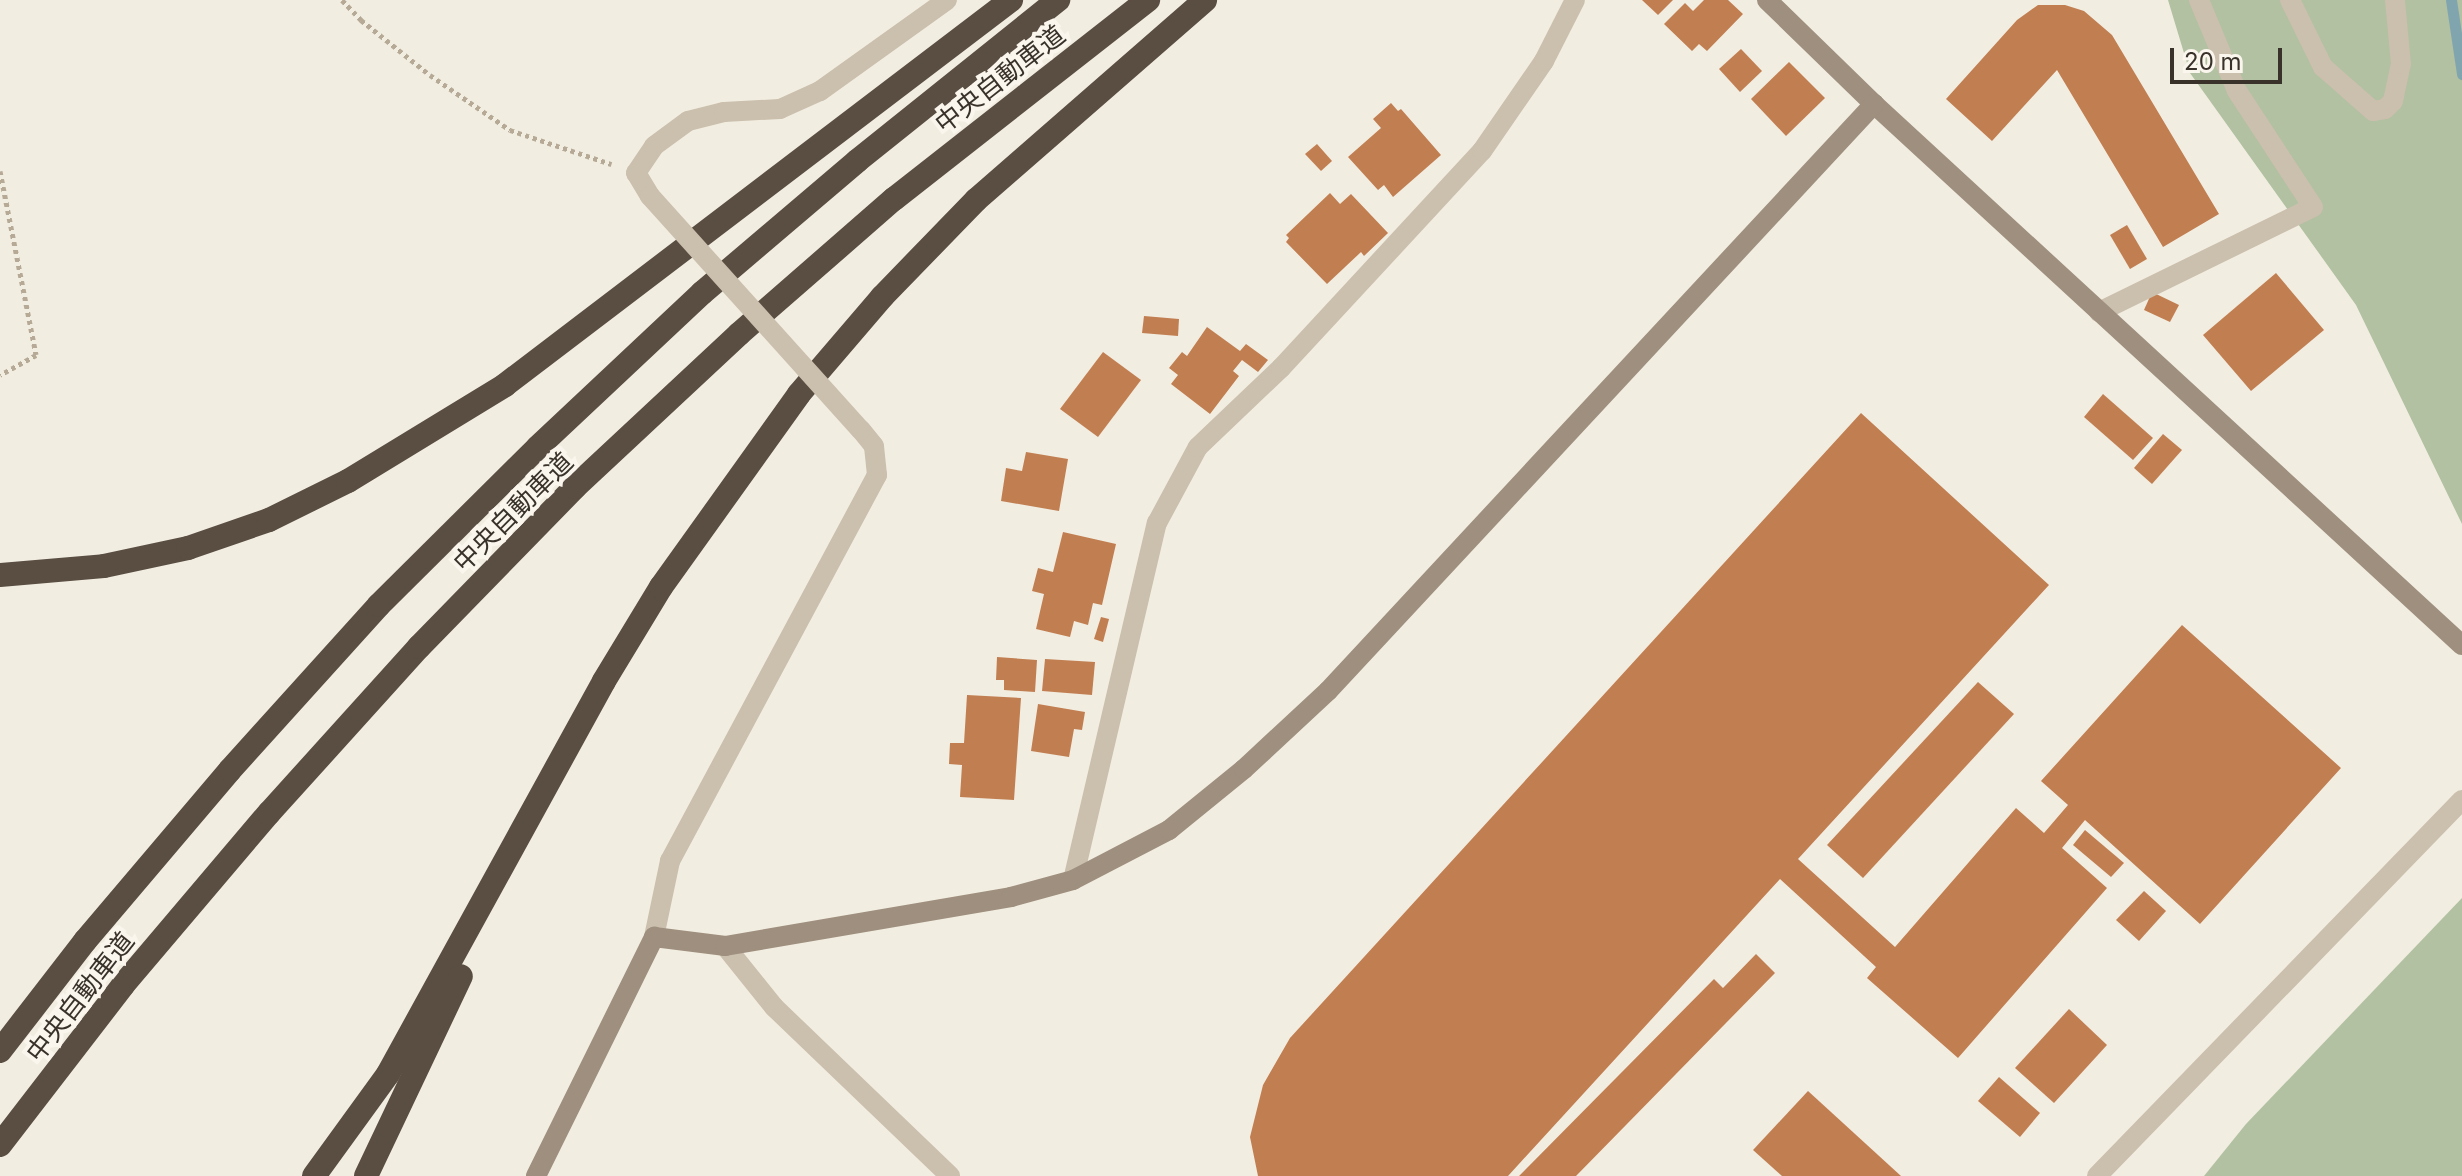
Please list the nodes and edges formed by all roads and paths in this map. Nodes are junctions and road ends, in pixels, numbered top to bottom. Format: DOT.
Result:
graph roads {
  1 [pos="342,0"];
  2 [pos="947,0"];
  3 [pos="1011,0"];
  4 [pos="1058,0"];
  5 [pos="1148,0"];
  6 [pos="1205,0"];
  7 [pos="1575,0"];
  8 [pos="1767,0"];
  9 [pos="2199,0"];
  10 [pos="2290,0"];
  11 [pos="2395,0"];
  12 [pos="1874,104"];
  13 [pos="0,171"];
  14 [pos="636,173"];
  15 [pos="2099,312"];
  16 [pos="0,375"];
  17 [pos="0,575"];
  18 [pos="2462,645"];
  19 [pos="555,771"];
  20 [pos="2462,800"];
  21 [pos="1073,880"];
  22 [pos="654,937"];
  23 [pos="725,946"];
  24 [pos="0,1051"];
  25 [pos="0,1145"];
  26 [pos="314,1176"];
  27 [pos="366,1176"];
  28 [pos="536,1176"];
  29 [pos="950,1176"];
  30 [pos="2097,1176"];
  1 -- 14 [label="path"];
  2 -- 14 [label="street"];
  3 -- 17 [label="highway"];
  4 -- 24 [label="highway, 中央自動車道"];
  5 -- 25 [label="highway, 中央自動車道"];
  6 -- 19 [label="highway"];
  7 -- 21 [label="street"];
  8 -- 12 [label="street"];
  9 -- 15 [label="street"];
  10 -- 11 [label="street"];
  12 -- 15 [label="street"];
  12 -- 21 [label="street"];
  13 -- 16 [label="path"];
  14 -- 22 [label="street, bridge"];
  15 -- 18 [label="street"];
  19 -- 26 [label="highway"];
  19 -- 27 [label="highway"];
  20 -- 30 [label="street"];
  21 -- 23 [label="street"];
  22 -- 23 [label="street"];
  22 -- 28 [label="street"];
  23 -- 29 [label="street"];
}
